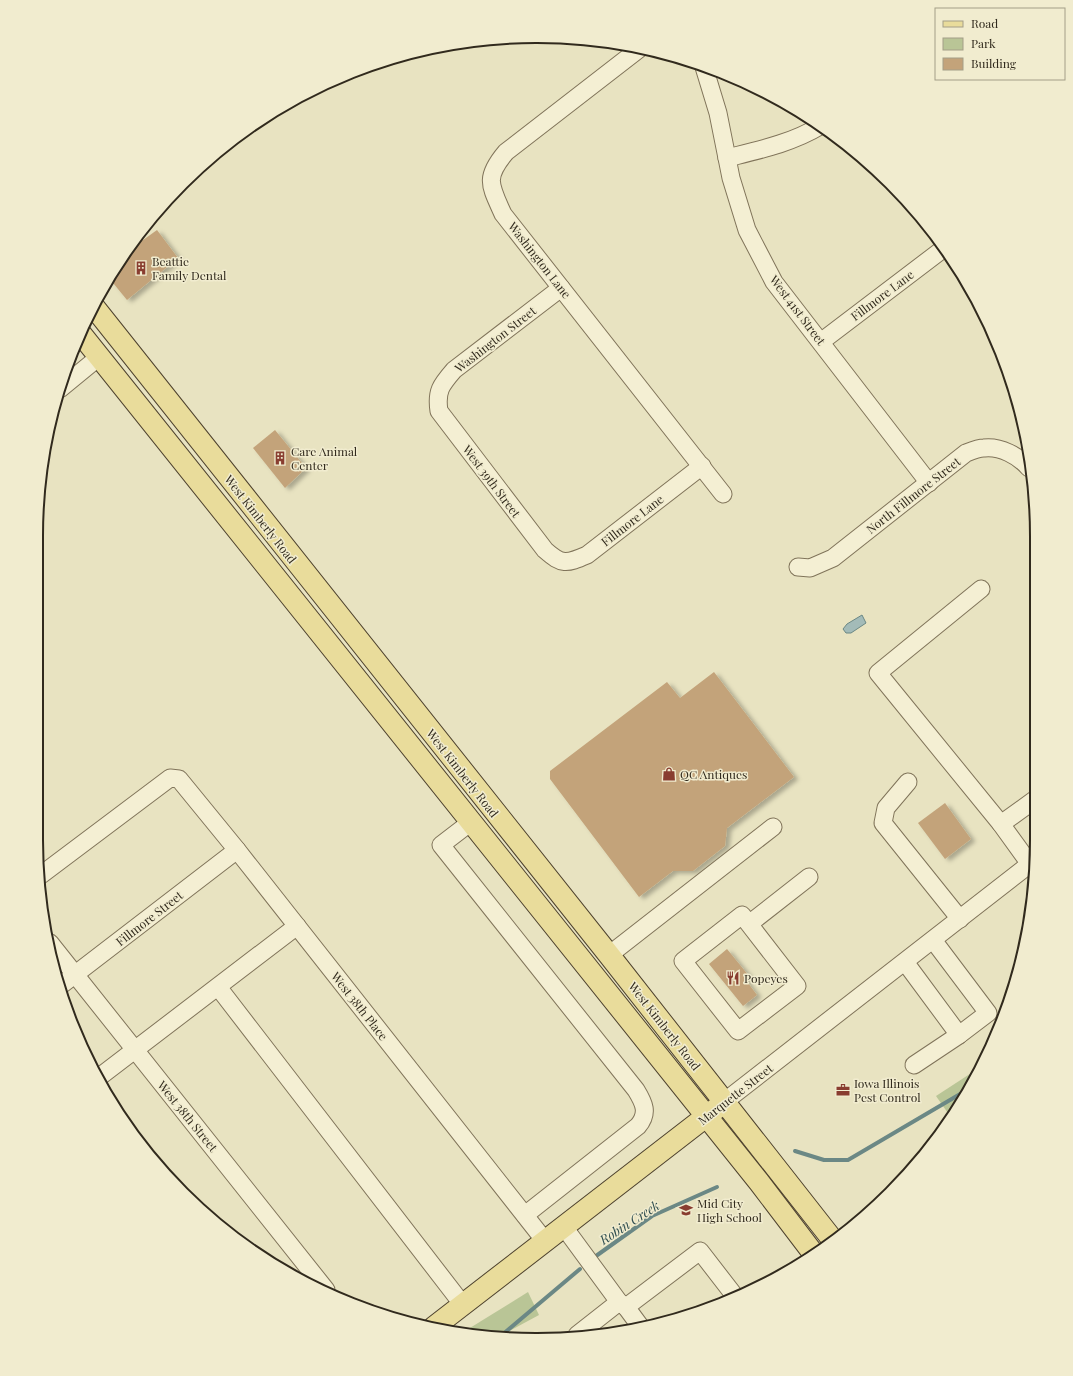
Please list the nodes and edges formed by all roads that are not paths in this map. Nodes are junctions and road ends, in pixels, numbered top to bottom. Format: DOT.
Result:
graph roads {
  1 [pos="635,52"];
  2 [pos="706,73"];
  3 [pos="815,129"];
  4 [pos="727,158"];
  5 [pos="939,252"];
  6 [pos="561,288"];
  7 [pos="98,311"];
  8 [pos="85,338"];
  9 [pos="822,341"];
  10 [pos="99,357"];
  11 [pos="68,383"];
  12 [pos="437,397"];
  13 [pos="1025,465"];
  14 [pos="702,466"];
  15 [pos="929,483"];
  16 [pos="723,494"];
  17 [pos="556,560"];
  18 [pos="798,567"];
  19 [pos="981,589"];
  20 [pos="908,782"];
  21 [pos="1030,803"];
  22 [pos="471,822"];
  23 [pos="1001,824"];
  24 [pos="773,827"];
  25 [pos="237,850"];
  26 [pos="1029,858"];
  27 [pos="1029,865"];
  28 [pos="44,873"];
  29 [pos="809,877"];
  30 [pos="960,918"];
  31 [pos="749,924"];
  32 [pos="297,926"];
  33 [pos="933,940"];
  34 [pos="56,950"];
  35 [pos="609,955"];
  36 [pos="905,962"];
  37 [pos="75,975"];
  38 [pos="65,983"];
  39 [pos="218,987"];
  40 [pos="959,1036"];
  41 [pos="135,1050"];
  42 [pos="914,1066"];
  43 [pos="103,1074"];
  44 [pos="724,1102"];
  45 [pos="706,1116"];
  46 [pos="524,1215"];
  47 [pos="564,1227"];
  48 [pos="830,1236"];
  49 [pos="545,1241"];
  50 [pos="810,1251"];
  51 [pos="320,1283"];
  52 [pos="732,1292"];
  53 [pos="463,1304"];
  54 [pos="622,1304"];
  55 [pos="437,1323"];
  56 [pos="637,1323"];
  57 [pos="600,1325"];
  58 [pos="588,1330"];
  1 -- 6 [label="street, Washington Lane"];
  2 -- 4 [label="street, West 41st Street"];
  3 -- 4 [label="street"];
  4 -- 9 [label="street, West 41st Street"];
  5 -- 9 [label="street, Fillmore Lane"];
  6 -- 12 [label="street, Washington Street"];
  6 -- 14 [label="street, Washington Lane"];
  7 -- 35 [label="main road, West Kimberly Road"];
  8 -- 10 [label="main road, West Kimberly Road"];
  9 -- 15 [label="street, West 41st Street"];
  10 -- 11 [label="street"];
  10 -- 22 [label="main road, West Kimberly Road"];
  12 -- 17 [label="street, West 39th Street"];
  13 -- 15 [label="street, North Fillmore Street"];
  14 -- 16 [label="street, Washington Lane"];
  14 -- 17 [label="street, Fillmore Lane"];
  15 -- 18 [label="street, North Fillmore Street"];
  19 -- 23 [label="street"];
  20 -- 30 [label="street"];
  21 -- 23 [label="street"];
  22 -- 45 [label="main road, West Kimberly Road"];
  22 -- 46 [label="street, West Kimberly Road"];
  23 -- 26 [label="street"];
  24 -- 35 [label="street"];
  25 -- 28 [label="street, West 38th Place"];
  25 -- 32 [label="street, West 38th Place"];
  25 -- 37 [label="street, Fillmore Street"];
  27 -- 30 [label="street, Marquette Street"];
  29 -- 31 [label="street"];
  30 -- 33 [label="street, Marquette Street"];
  31 -- 31 [label="street"];
  32 -- 39 [label="street"];
  32 -- 46 [label="street, West 38th Place"];
  33 -- 36 [label="street, Marquette Street"];
  33 -- 40 [label="street"];
  34 -- 37 [label="street, West 38th Street"];
  35 -- 44 [label="main road, West Kimberly Road"];
  36 -- 40 [label="street"];
  36 -- 44 [label="street, Marquette Street"];
  37 -- 38 [label="street, Fillmore Street"];
  37 -- 41 [label="street, West 38th Street"];
  39 -- 41 [label="street"];
  39 -- 53 [label="street"];
  40 -- 42 [label="street"];
  41 -- 43 [label="street"];
  41 -- 51 [label="street, West 38th Street"];
  44 -- 45 [label="main road, Marquette Street"];
  44 -- 48 [label="main road, West Kimberly Road"];
  45 -- 47 [label="main road, Marquette Street"];
  45 -- 50 [label="main road, West Kimberly Road"];
  46 -- 49 [label="street, West 38th Place"];
  47 -- 49 [label="main road, Marquette Street"];
  47 -- 54 [label="street"];
  49 -- 53 [label="main road, Marquette Street"];
  52 -- 54 [label="street"];
  53 -- 55 [label="main road, Marquette Street"];
  54 -- 56 [label="street"];
  54 -- 57 [label="street"];
  57 -- 58 [label="street"];
}
